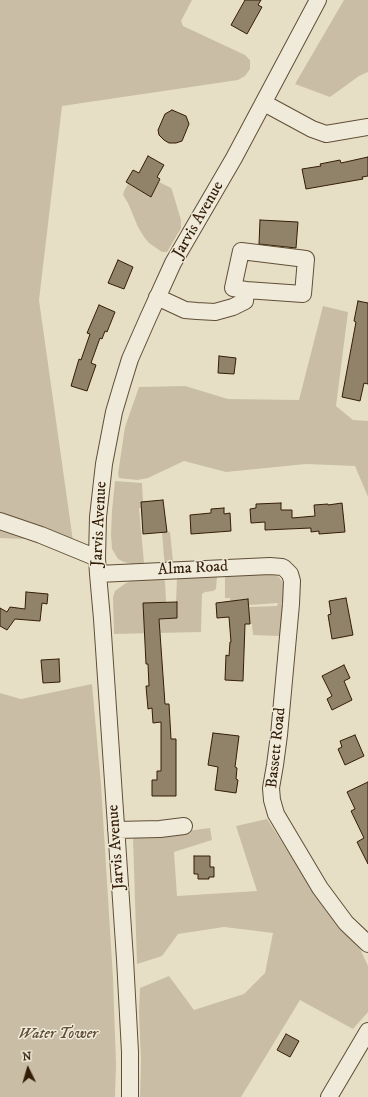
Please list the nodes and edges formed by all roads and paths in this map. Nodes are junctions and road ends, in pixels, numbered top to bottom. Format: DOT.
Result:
graph roads {
  1 [pos="318,0"];
  2 [pos="264,103"];
  3 [pos="368,127"];
  4 [pos="246,290"];
  5 [pos="157,297"];
  6 [pos="0,521"];
  7 [pos="97,566"];
  8 [pos="287,571"];
  9 [pos="184,826"];
  10 [pos="116,830"];
  11 [pos="368,944"];
  12 [pos="368,1031"];
  13 [pos="130,1097"];
  14 [pos="329,1097"];
  1 -- 2 [label="street, Jarvis Avenue"];
  2 -- 3 [label="street"];
  2 -- 5 [label="street, Jarvis Avenue"];
  4 -- 4 [label="street"];
  4 -- 5 [label="street"];
  5 -- 7 [label="street, Jarvis Avenue"];
  6 -- 7 [label="street"];
  7 -- 8 [label="street, Alma Road"];
  7 -- 10 [label="street, Jarvis Avenue"];
  8 -- 11 [label="street, Bassett Road"];
  9 -- 10 [label="street"];
  10 -- 13 [label="street, Jarvis Avenue"];
  12 -- 14 [label="street"];
}
